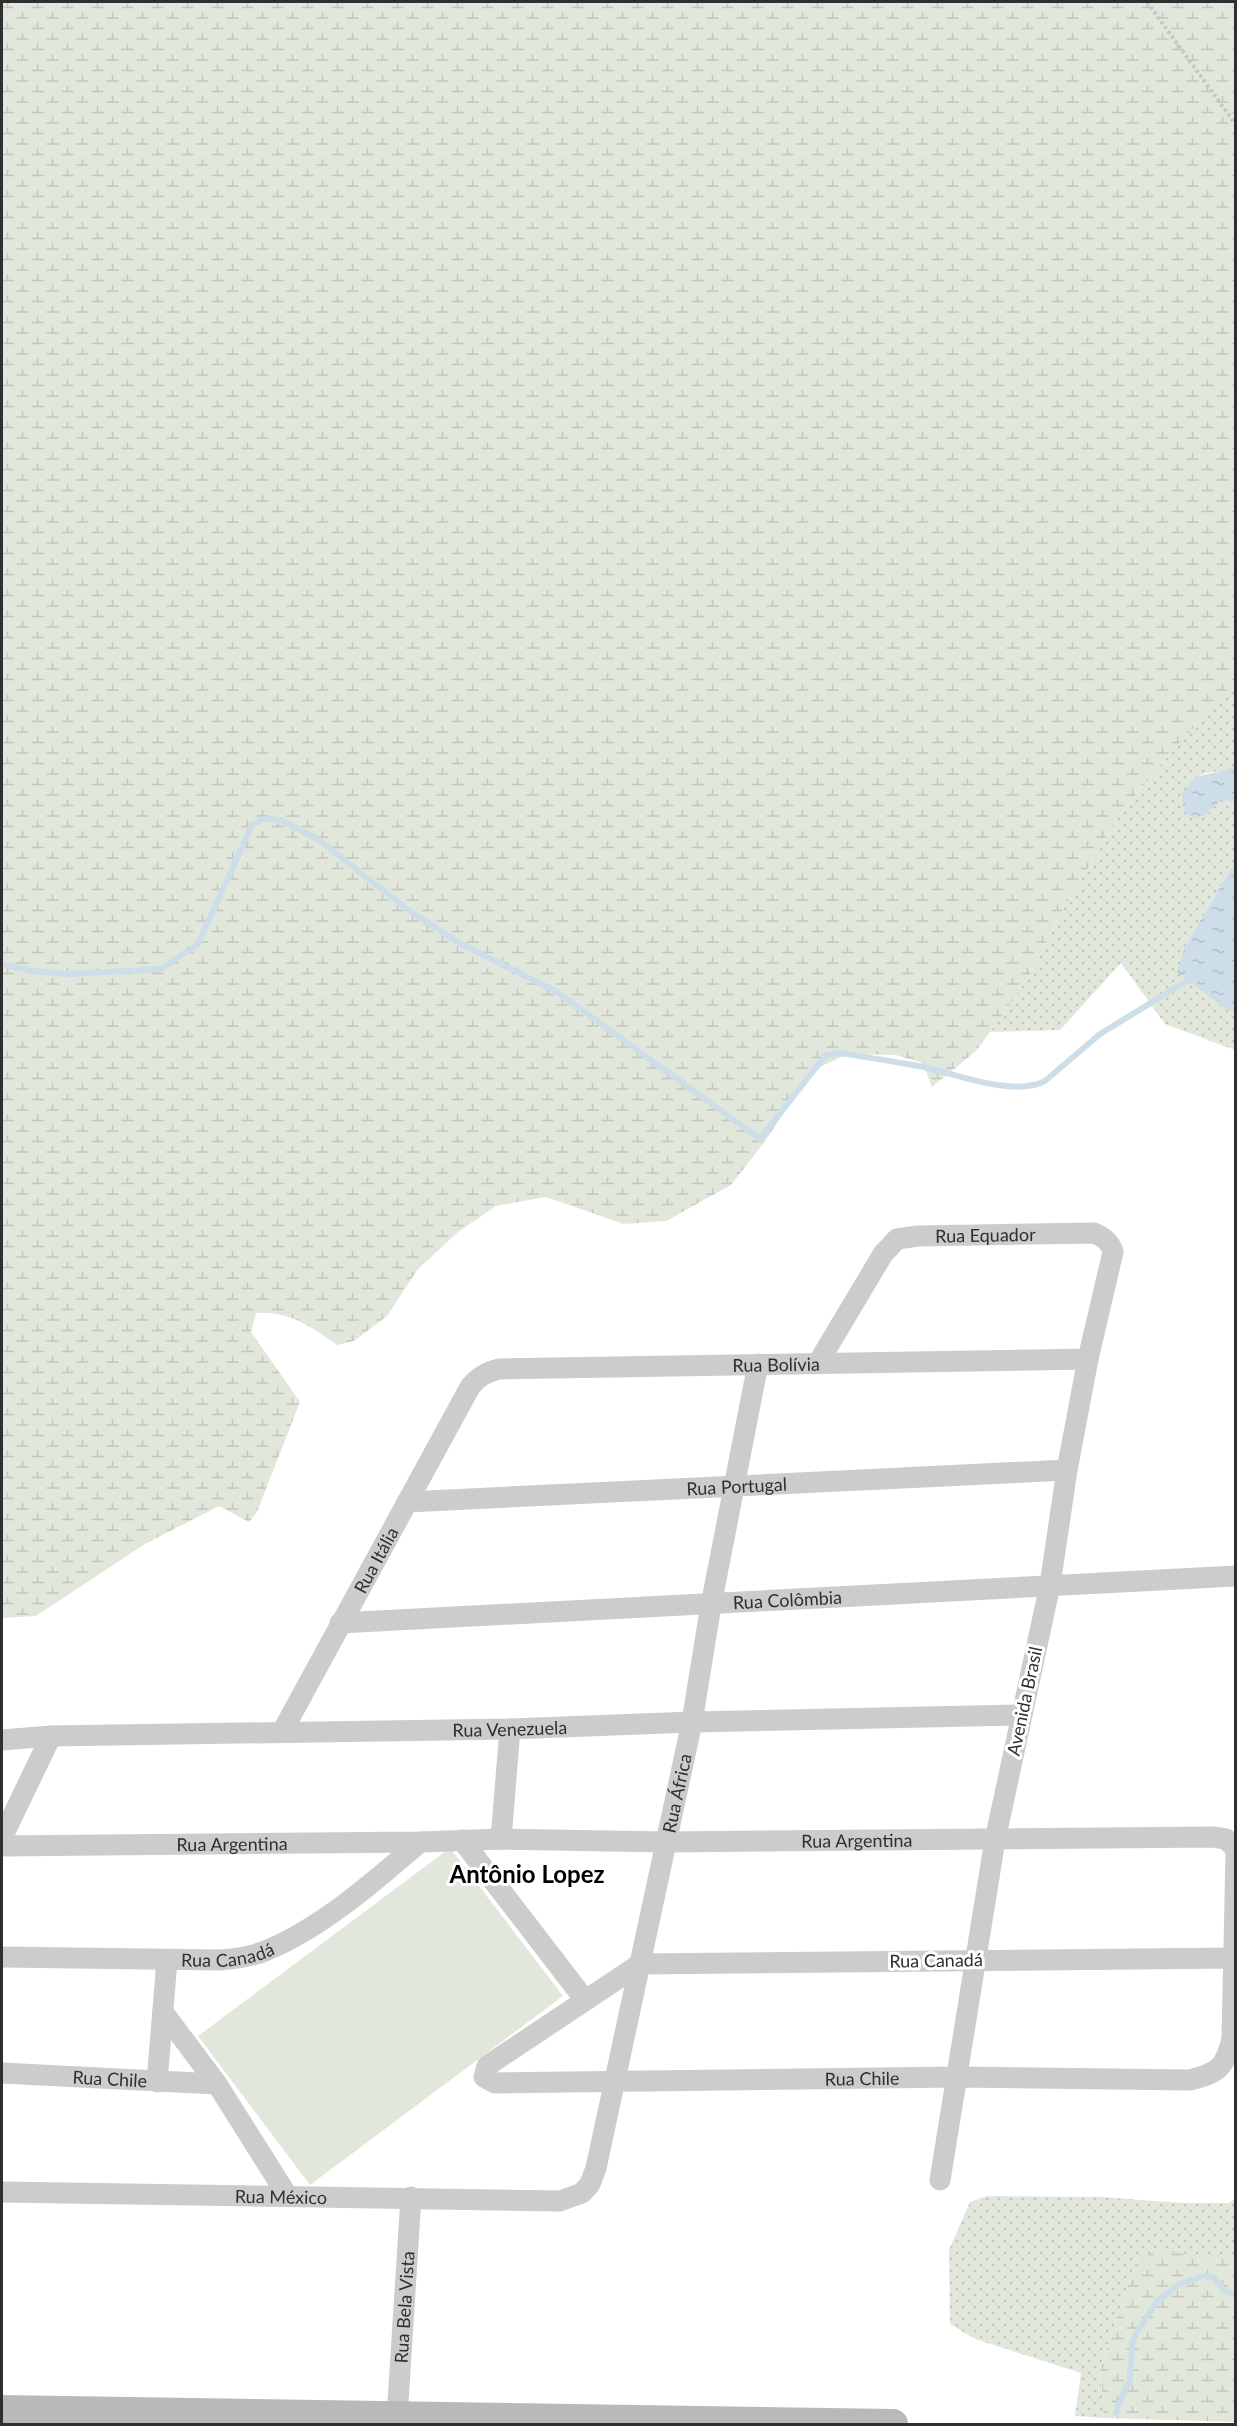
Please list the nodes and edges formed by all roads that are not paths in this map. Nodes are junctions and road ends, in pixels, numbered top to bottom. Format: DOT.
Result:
graph roads {
  1 [pos="1094,1233"];
  2 [pos="1088,1359"];
  3 [pos="818,1363"];
  4 [pos="758,1364"];
  5 [pos="470,1387"];
  6 [pos="1066,1470"];
  7 [pos="734,1488"];
  8 [pos="407,1502"];
  9 [pos="1236,1576"];
  10 [pos="1050,1585"];
  11 [pos="711,1605"];
  12 [pos="340,1623"];
  13 [pos="1020,1715"];
  14 [pos="692,1722"];
  15 [pos="510,1729"];
  16 [pos="282,1732"];
  17 [pos="51,1736"];
  18 [pos="2,1740"];
  19 [pos="2,1838"];
  20 [pos="501,1839"];
  21 [pos="462,1840"];
  22 [pos="995,1840"];
  23 [pos="420,1842"];
  24 [pos="666,1842"];
  25 [pos="2,1846"];
  26 [pos="1236,1851"];
  27 [pos="2,1957"];
  28 [pos="1233,1958"];
  29 [pos="167,1960"];
  30 [pos="976,1960"];
  31 [pos="640,1964"];
  32 [pos="585,2000"];
  33 [pos="163,2012"];
  34 [pos="2,2073"];
  35 [pos="957,2077"];
  36 [pos="616,2081"];
  37 [pos="157,2082"];
  38 [pos="217,2084"];
  39 [pos="940,2180"];
  40 [pos="2,2192"];
  41 [pos="287,2195"];
  42 [pos="411,2197"];
  43 [pos="560,2201"];
  44 [pos="2,2410"];
  45 [pos="397,2418"];
  46 [pos="818,2424"];
  47 [pos="893,2424"];
  1 -- 2 [label="street, Avenida Brasil"];
  1 -- 3 [label="street, Rua Equador"];
  2 -- 3 [label="street, Rua Bolívia"];
  2 -- 6 [label="street, Avenida Brasil"];
  3 -- 4 [label="street, Rua Bolívia"];
  4 -- 5 [label="street, Rua Bolívia"];
  4 -- 7 [label="street, Rua África"];
  5 -- 8 [label="street, Rua Itália"];
  6 -- 7 [label="street, Rua Portugal"];
  6 -- 10 [label="street, Avenida Brasil"];
  7 -- 8 [label="street, Rua Portugal"];
  7 -- 11 [label="street, Rua África"];
  8 -- 12 [label="street, Rua Itália"];
  9 -- 10 [label="street, Rua Colômbia"];
  10 -- 11 [label="street, Rua Colômbia"];
  10 -- 13 [label="street, Avenida Brasil"];
  11 -- 12 [label="street, Rua Colômbia"];
  11 -- 14 [label="street, Rua África"];
  12 -- 16 [label="street, Rua Itália"];
  13 -- 14 [label="street, Rua Venezuela"];
  13 -- 22 [label="street, Avenida Brasil"];
  14 -- 15 [label="street, Rua Venezuela"];
  14 -- 24 [label="street, Rua África"];
  15 -- 16 [label="street, Rua Venezuela"];
  15 -- 20 [label="street"];
  16 -- 17 [label="street, Rua Venezuela"];
  17 -- 18 [label="street, Rua Venezuela"];
  17 -- 19 [label="street"];
  20 -- 21 [label="street, Rua Argentina"];
  20 -- 24 [label="street, Rua Argentina"];
  21 -- 23 [label="street, Rua Argentina"];
  21 -- 32 [label="street"];
  22 -- 24 [label="street, Rua Argentina"];
  22 -- 26 [label="street, Rua Argentina"];
  22 -- 30 [label="street, Avenida Brasil"];
  23 -- 25 [label="street, Rua Argentina"];
  23 -- 29 [label="street, Rua Canadá"];
  24 -- 31 [label="street, Rua África"];
  26 -- 28 [label="street"];
  27 -- 29 [label="street, Rua Canadá"];
  28 -- 30 [label="street, Rua Canadá"];
  28 -- 35 [label="street, Rua Chile"];
  29 -- 33 [label="street"];
  30 -- 31 [label="street, Rua Canadá"];
  30 -- 35 [label="street, Avenida Brasil"];
  31 -- 32 [label="street"];
  31 -- 36 [label="street, Rua África"];
  32 -- 36 [label="street, Rua Chile"];
  33 -- 37 [label="street"];
  33 -- 38 [label="street"];
  34 -- 37 [label="street, Rua Chile"];
  35 -- 36 [label="street, Rua Chile"];
  35 -- 39 [label="street, Avenida Brasil"];
  36 -- 43 [label="street, Rua África"];
  37 -- 38 [label="street, Rua Chile"];
  38 -- 41 [label="street"];
  40 -- 41 [label="street, Rua México"];
  41 -- 42 [label="street, Rua México"];
  42 -- 43 [label="street, Rua México"];
  42 -- 45 [label="street, Rua Bela Vista"];
  44 -- 45 [label="main road"];
  45 -- 46 [label="main road"];
  46 -- 47 [label="main road"];
}
